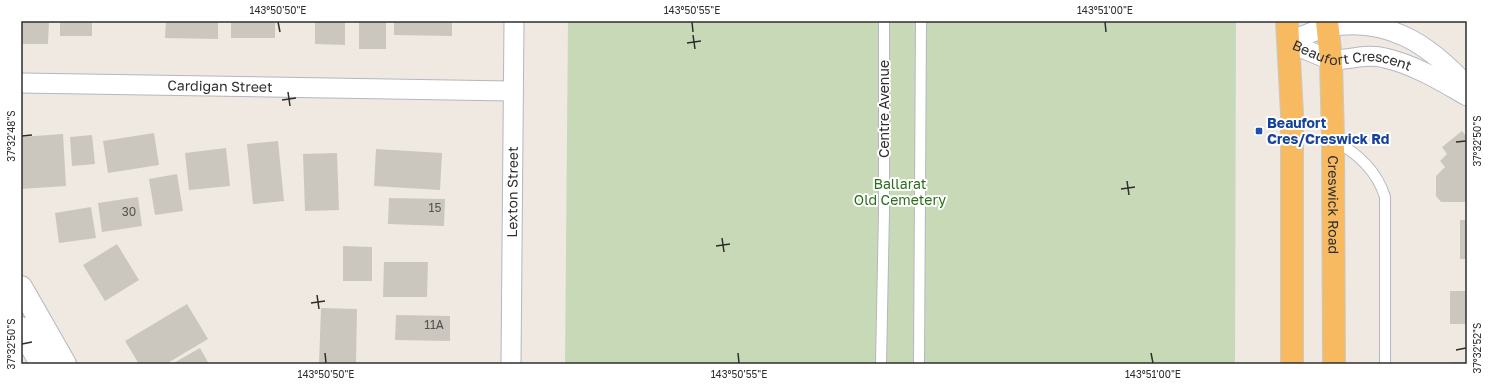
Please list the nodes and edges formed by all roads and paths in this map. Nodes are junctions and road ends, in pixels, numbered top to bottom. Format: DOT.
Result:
graph roads {
  1 [pos="514,21"];
  2 [pos="884,21"];
  3 [pos="921,21"];
  4 [pos="1327,24"];
  5 [pos="1287,31"];
  6 [pos="1331,60"];
  7 [pos="22,83"];
  8 [pos="1467,86"];
  9 [pos="513,91"];
  10 [pos="1467,96"];
  11 [pos="1333,140"];
  12 [pos="21,287"];
  13 [pos="21,328"];
  14 [pos="41,364"];
  15 [pos="65,364"];
  16 [pos="511,364"];
  17 [pos="881,364"];
  18 [pos="919,364"];
  19 [pos="1292,364"];
  20 [pos="1334,364"];
  21 [pos="1385,364"];
  1 -- 9 [label="street, Lexton Street"];
  2 -- 17 [label="lane, Centre Avenue"];
  3 -- 18 [label="lane"];
  4 -- 5 [label="street, Beaufort Crescent"];
  4 -- 6 [label="highway, Creswick Road"];
  4 -- 8 [label="street, Beaufort Crescent"];
  5 -- 6 [label="street, Beaufort Crescent"];
  5 -- 19 [label="highway"];
  6 -- 10 [label="street, Beaufort Crescent"];
  6 -- 11 [label="highway, Creswick Road"];
  7 -- 9 [label="street, Cardigan Street"];
  9 -- 16 [label="street, Lexton Street"];
  11 -- 20 [label="highway, Creswick Road"];
  11 -- 21 [label="lane"];
  12 -- 15 [label="main road"];
  13 -- 14 [label="main road"];
}
